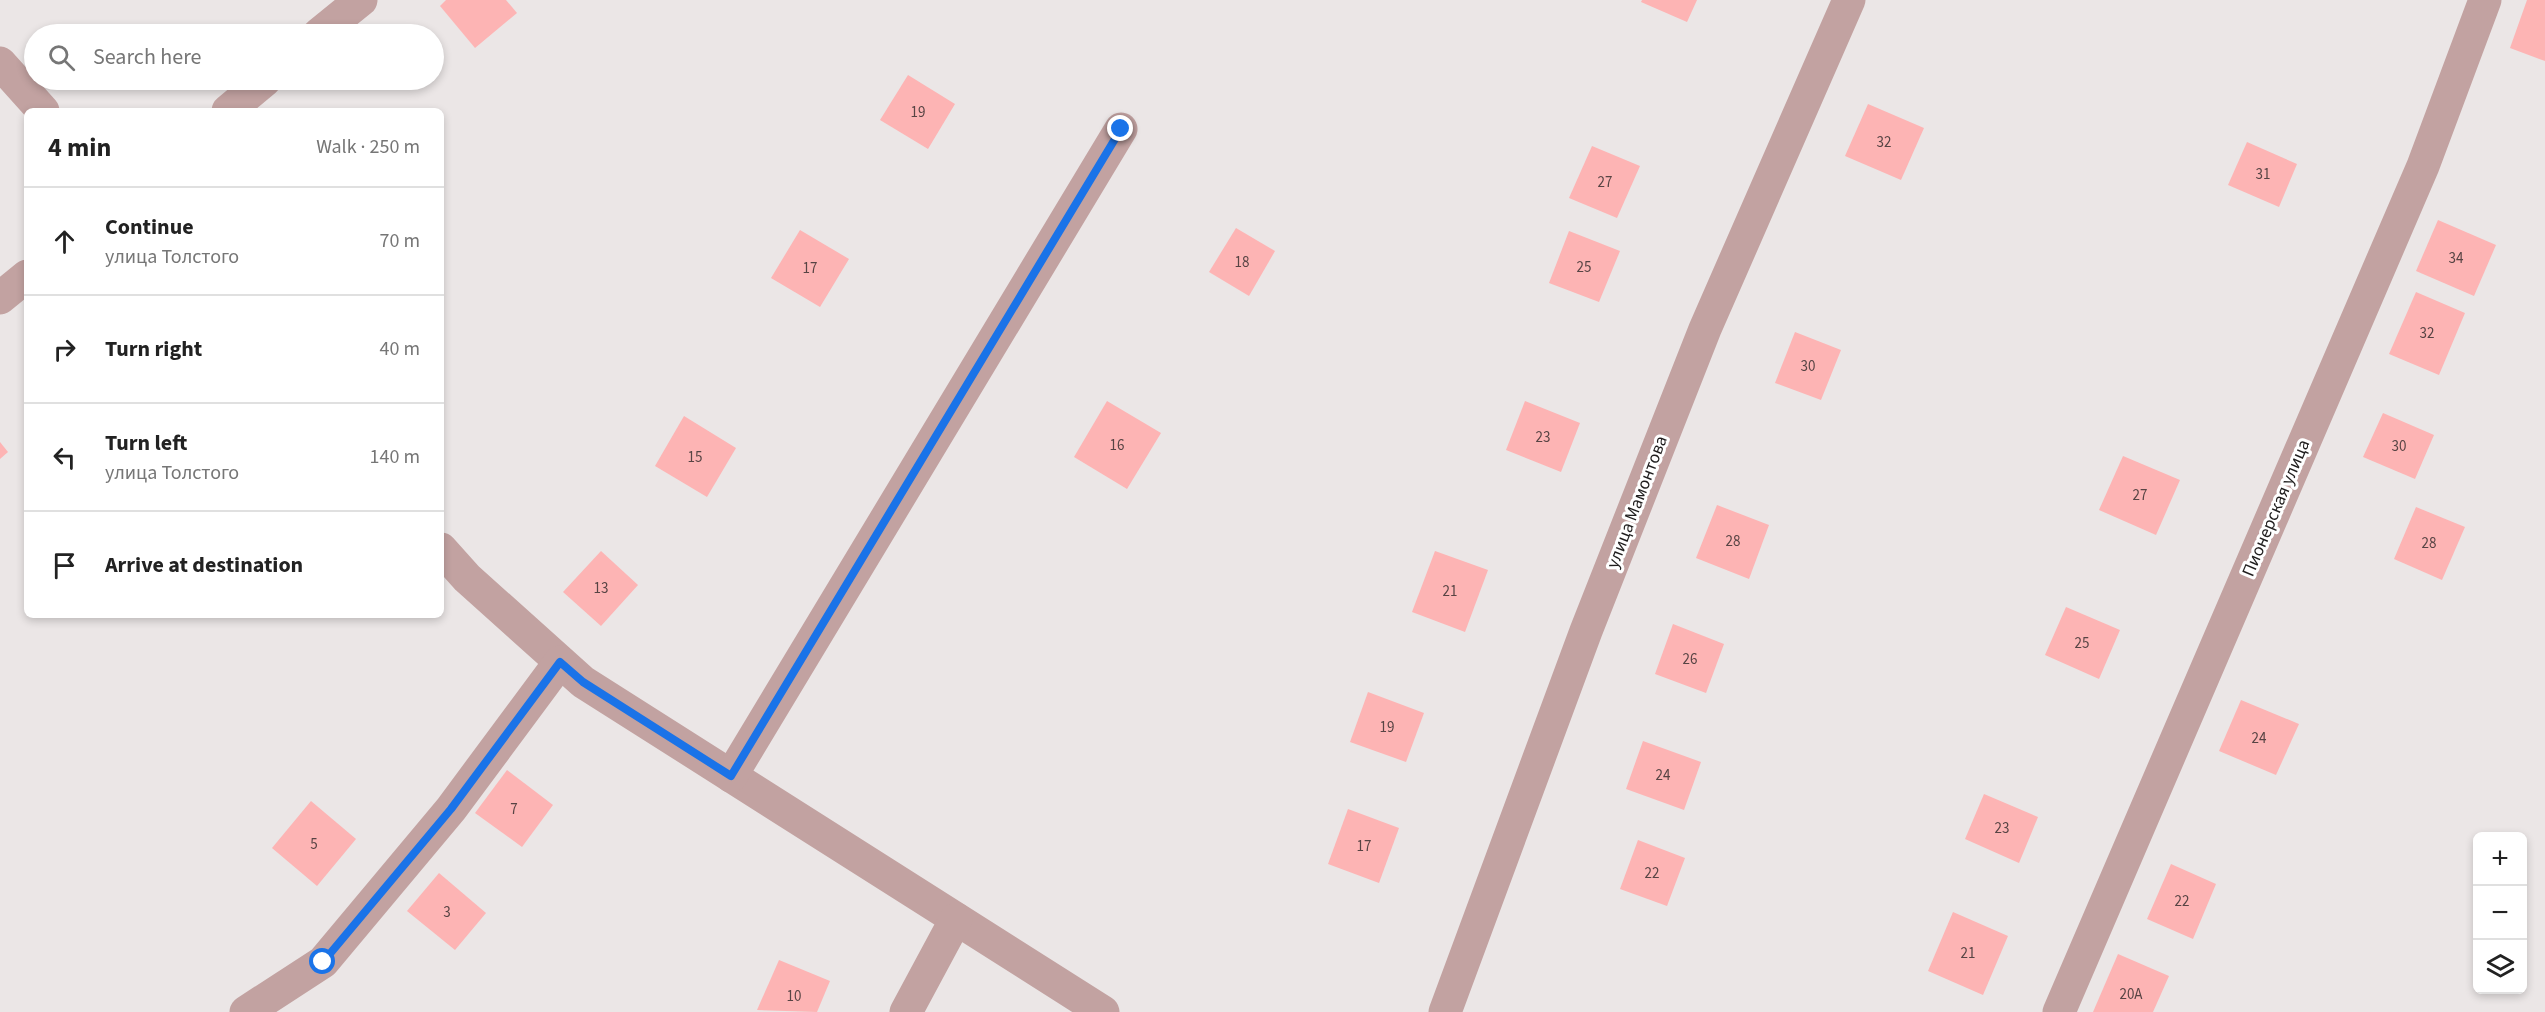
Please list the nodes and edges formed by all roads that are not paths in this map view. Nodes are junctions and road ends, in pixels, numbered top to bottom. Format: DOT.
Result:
graph roads {
  1 [pos="361,0"];
  2 [pos="1849,0"];
  3 [pos="2486,0"];
  4 [pos="331,24"];
  5 [pos="0,63"];
  6 [pos="24,90"];
  7 [pos="24,90"];
  8 [pos="253,90"];
  9 [pos="40,108"];
  10 [pos="232,108"];
  11 [pos="1121,129"];
  12 [pos="24,278"];
  13 [pos="0,298"];
  14 [pos="444,552"];
  15 [pos="560,662"];
  16 [pos="731,776"];
  17 [pos="956,919"];
  18 [pos="246,1012"];
  19 [pos="906,1012"];
  20 [pos="1103,1012"];
  21 [pos="1445,1012"];
  22 [pos="2059,1012"];
  1 -- 4 [label="street"];
  2 -- 21 [label="street, улица Мамонтова"];
  3 -- 22 [label="street, Пионерская улица"];
  5 -- 6 [label="street"];
  7 -- 9 [label="street"];
  8 -- 10 [label="street"];
  11 -- 16 [label="street"];
  12 -- 13 [label="street"];
  14 -- 15 [label="street"];
  15 -- 16 [label="street"];
  15 -- 18 [label="street"];
  16 -- 17 [label="street"];
  17 -- 19 [label="street"];
  17 -- 20 [label="street"];
}
